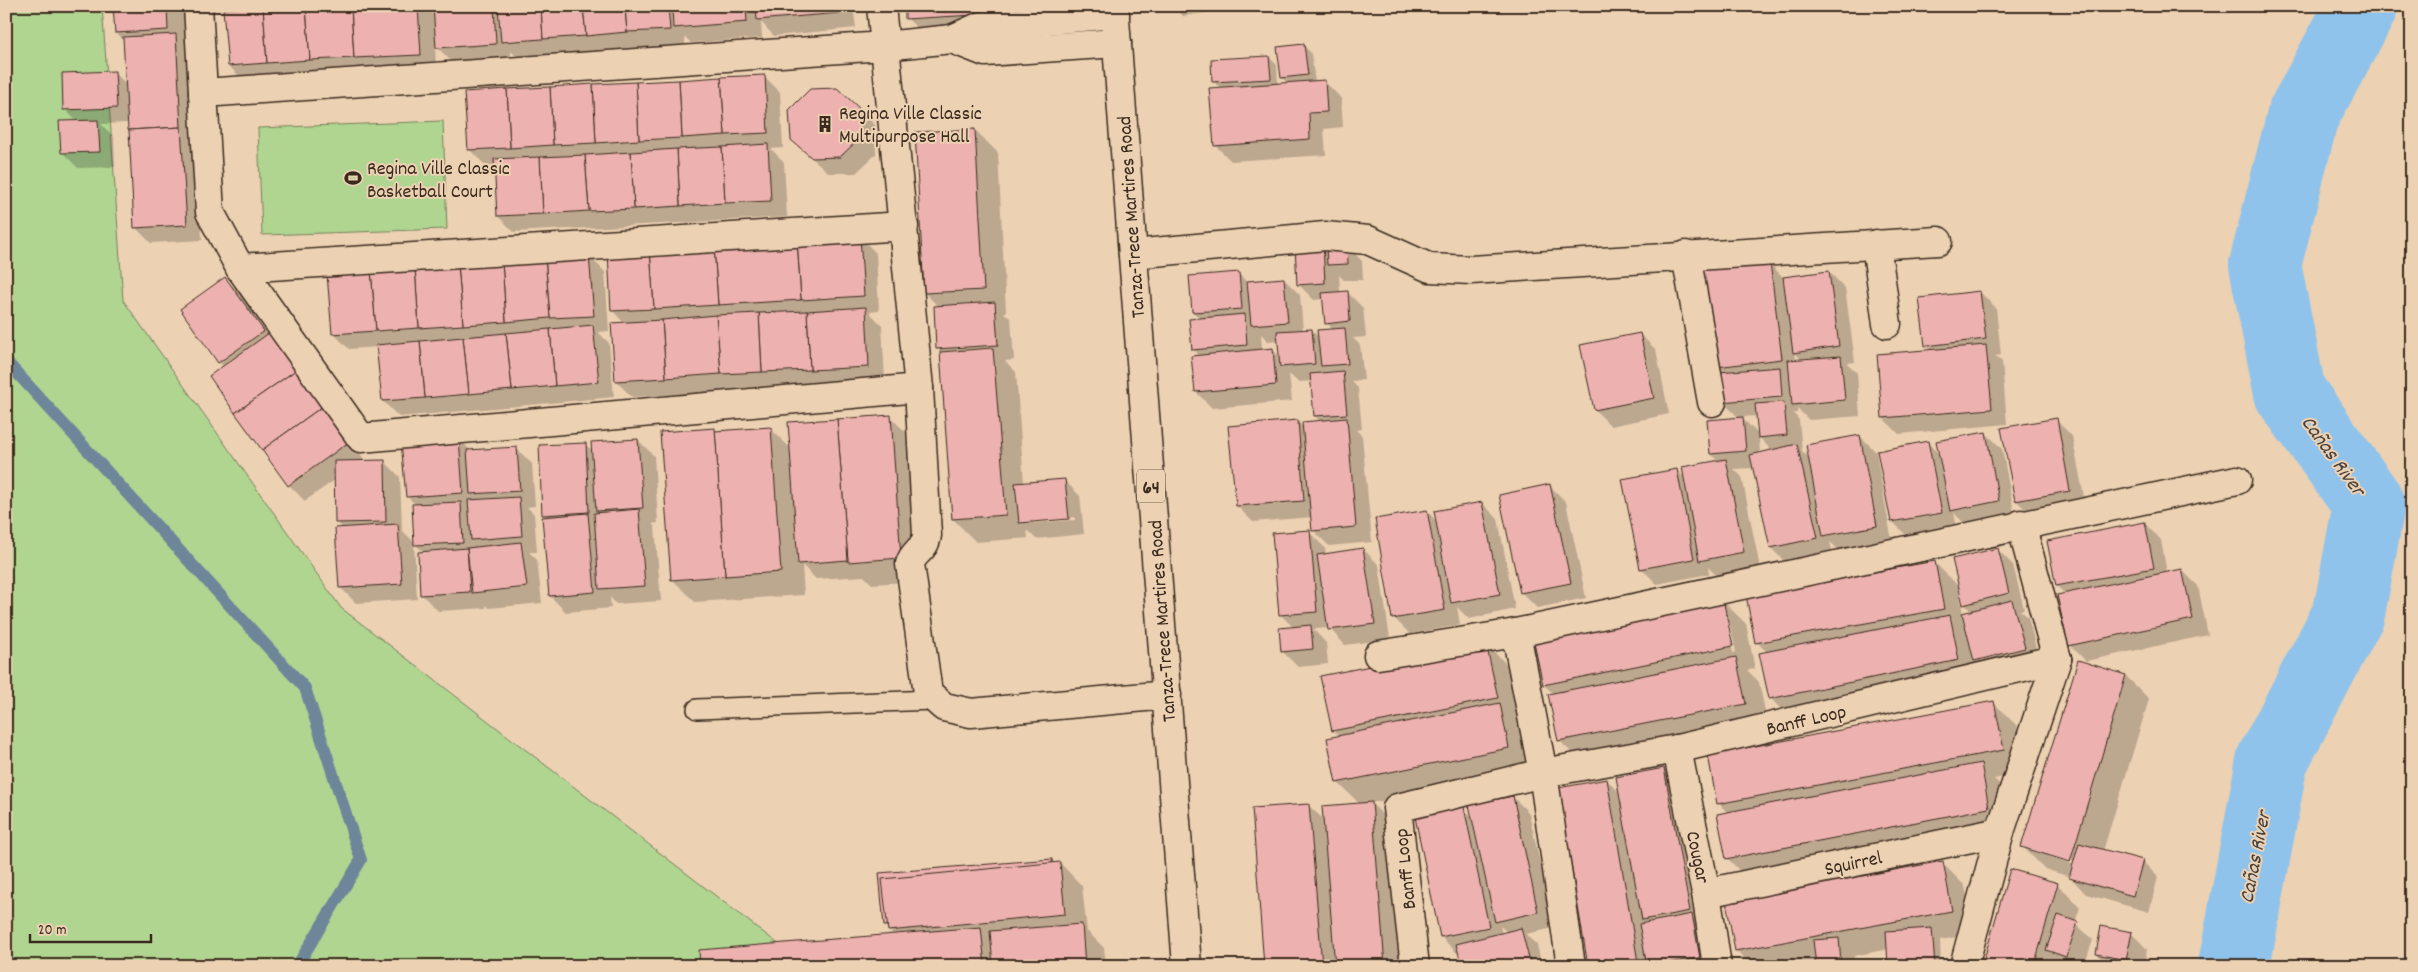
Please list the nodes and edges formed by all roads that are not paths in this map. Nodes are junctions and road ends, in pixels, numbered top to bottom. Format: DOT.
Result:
graph roads {
  1 [pos="198,6"];
  2 [pos="881,6"];
  3 [pos="1115,10"];
  4 [pos="952,39"];
  5 [pos="1117,43"];
  6 [pos="884,46"];
  7 [pos="203,93"];
  8 [pos="904,226"];
  9 [pos="1938,241"];
  10 [pos="1876,244"];
  11 [pos="1133,254"];
  12 [pos="1686,255"];
  13 [pos="240,268"];
  14 [pos="1888,324"];
  15 [pos="919,388"];
  16 [pos="1712,402"];
  17 [pos="2237,480"];
  18 [pos="2021,524"];
  19 [pos="1516,633"];
  20 [pos="1378,655"];
  21 [pos="2057,659"];
  22 [pos="1167,695"];
  23 [pos="933,700"];
  24 [pos="697,709"];
  25 [pos="1677,750"];
  26 [pos="1543,773"];
  27 [pos="2000,832"];
  28 [pos="1706,893"];
  29 [pos="1187,966"];
  30 [pos="1415,966"];
  31 [pos="1571,966"];
  32 [pos="1717,966"];
  33 [pos="1964,966"];
  1 -- 7 [label="street"];
  2 -- 6 [label="street"];
  3 -- 4 [label="street"];
  3 -- 5 [label="street, Tanza-Trece Martires Road / 64"];
  4 -- 5 [label="street"];
  4 -- 6 [label="street"];
  5 -- 11 [label="street, Tanza-Trece Martires Road / 64"];
  6 -- 7 [label="street"];
  6 -- 8 [label="street"];
  7 -- 13 [label="street"];
  8 -- 13 [label="street"];
  8 -- 15 [label="street"];
  9 -- 10 [label="street"];
  10 -- 12 [label="street"];
  10 -- 14 [label="street"];
  11 -- 12 [label="street"];
  11 -- 22 [label="street, Tanza-Trece Martires Road / 64"];
  12 -- 16 [label="street"];
  13 -- 15 [label="street"];
  15 -- 23 [label="street"];
  17 -- 18 [label="street"];
  18 -- 19 [label="street"];
  18 -- 21 [label="street"];
  19 -- 20 [label="street"];
  19 -- 26 [label="street"];
  21 -- 25 [label="street, Banff Loop"];
  21 -- 27 [label="street"];
  22 -- 23 [label="street"];
  22 -- 29 [label="street, Tanza-Trece Martires Road / 64"];
  23 -- 24 [label="lane"];
  25 -- 26 [label="street, Banff Loop"];
  25 -- 28 [label="street, Cougar"];
  26 -- 30 [label="street, Banff Loop"];
  26 -- 31 [label="street"];
  27 -- 28 [label="street, Squirrel"];
  27 -- 33 [label="street"];
  28 -- 32 [label="street, Cougar"];
}
